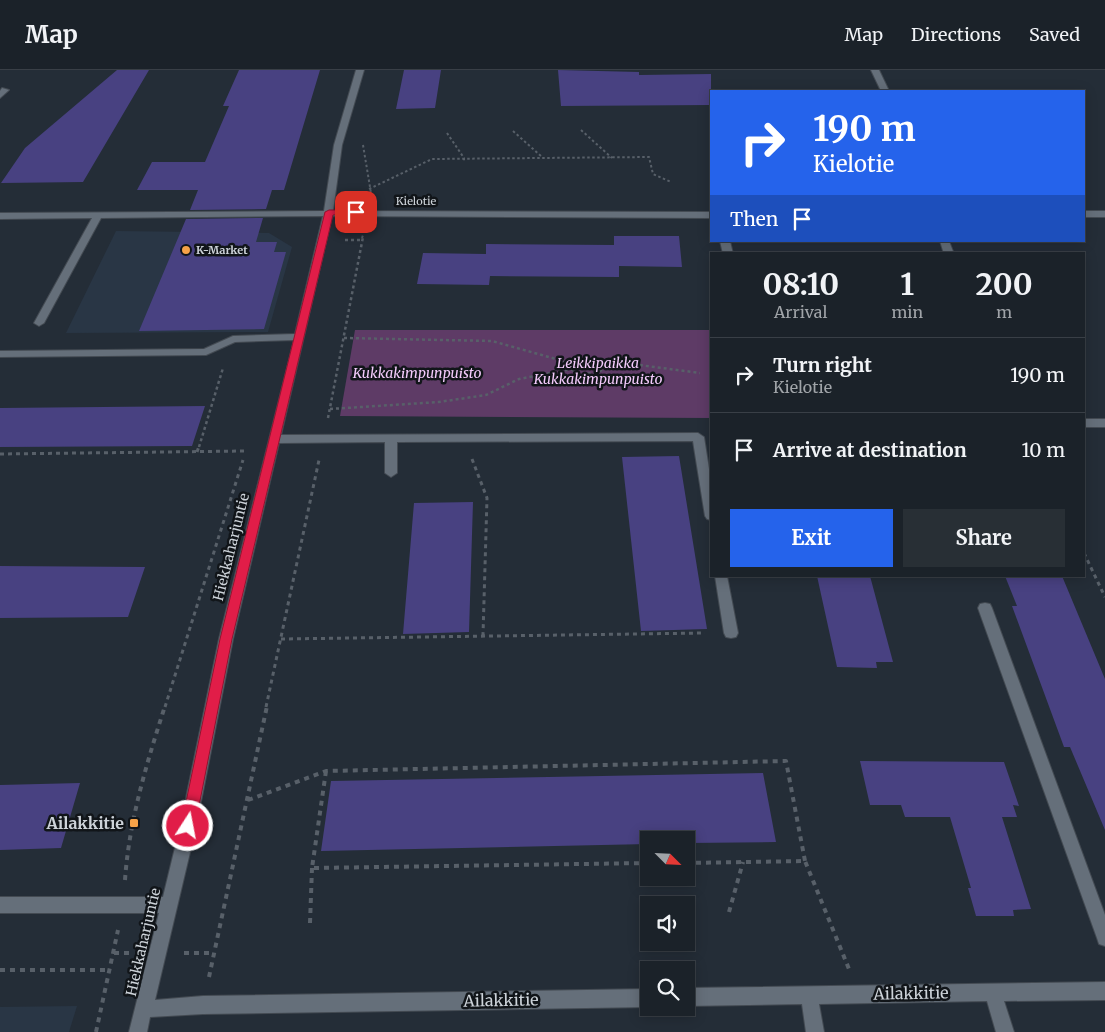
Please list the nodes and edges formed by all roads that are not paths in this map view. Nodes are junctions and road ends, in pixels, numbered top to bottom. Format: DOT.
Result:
graph roads {
  1 [pos="360,70"];
  2 [pos="875,70"];
  3 [pos="885,90"];
  4 [pos="329,212"];
  5 [pos="1085,214"];
  6 [pos="1105,214"];
  7 [pos="98,215"];
  8 [pos="710,215"];
  9 [pos="0,216"];
  10 [pos="39,323"];
  11 [pos="299,338"];
  12 [pos="0,354"];
  13 [pos="1085,423"];
  14 [pos="1105,423"];
  15 [pos="274,439"];
  16 [pos="392,440"];
  17 [pos="391,473"];
  18 [pos="710,510"];
  19 [pos="721,577"];
  20 [pos="985,608"];
  21 [pos="731,633"];
  22 [pos="0,905"];
  23 [pos="168,905"];
  24 [pos="1105,938"];
  25 [pos="1105,991"];
  26 [pos="993,992"];
  27 [pos="809,995"];
  28 [pos="695,997"];
  29 [pos="640,998"];
  30 [pos="144,1009"];
  31 [pos="138,1032"];
  32 [pos="815,1032"];
  33 [pos="1005,1032"];
  1 -- 4 [label="street, Hiekkaharjuntie"];
  2 -- 3 [label="street"];
  4 -- 7 [label="street, Kielotie"];
  4 -- 8 [label="street, Kielotie"];
  4 -- 11 [label="street, Hiekkaharjuntie"];
  5 -- 6 [label="street"];
  7 -- 9 [label="street, Kielotie"];
  7 -- 10 [label="street"];
  11 -- 12 [label="street"];
  11 -- 15 [label="street, Hiekkaharjuntie"];
  13 -- 14 [label="street"];
  15 -- 16 [label="street"];
  15 -- 23 [label="street, Hiekkaharjuntie"];
  16 -- 17 [label="street"];
  16 -- 18 [label="street"];
  19 -- 21 [label="street"];
  20 -- 24 [label="street"];
  22 -- 23 [label="street"];
  23 -- 30 [label="street, Hiekkaharjuntie"];
  25 -- 26 [label="street, Ailakkitie"];
  26 -- 27 [label="street, Ailakkitie"];
  26 -- 33 [label="street"];
  27 -- 28 [label="street, Ailakkitie"];
  27 -- 32 [label="street"];
  29 -- 30 [label="street, Ailakkitie"];
  30 -- 31 [label="street, Hiekkaharjuntie"];
}
